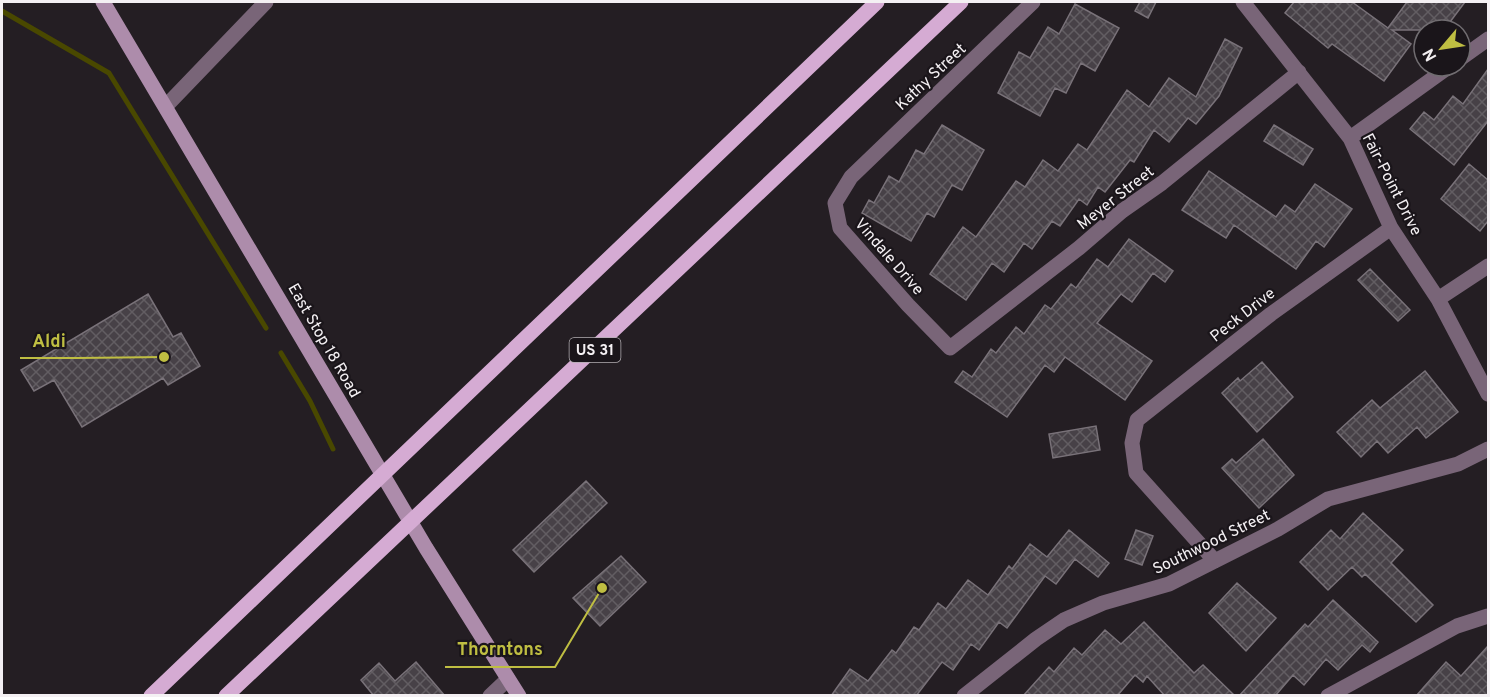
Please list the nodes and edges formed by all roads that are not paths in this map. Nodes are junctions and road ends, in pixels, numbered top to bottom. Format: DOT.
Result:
graph roads {
  1 [pos="103,2"];
  2 [pos="266,2"];
  3 [pos="877,2"];
  4 [pos="960,2"];
  5 [pos="1033,2"];
  6 [pos="1244,2"];
  7 [pos="1488,39"];
  8 [pos="1472,50"];
  9 [pos="1299,72"];
  10 [pos="1433,78"];
  11 [pos="166,106"];
  12 [pos="1350,138"];
  13 [pos="851,177"];
  14 [pos="1391,228"];
  15 [pos="1488,266"];
  16 [pos="1438,299"];
  17 [pos="950,348"];
  18 [pos="1488,394"];
  19 [pos="1488,449"];
  20 [pos="383,475"];
  21 [pos="411,523"];
  22 [pos="1215,561"];
  23 [pos="1488,616"];
  24 [pos="508,679"];
  25 [pos="151,696"];
  26 [pos="226,696"];
  27 [pos="490,696"];
  28 [pos="519,696"];
  29 [pos="964,696"];
  30 [pos="1328,696"];
  1 -- 11 [label="street, East Stop 18 Road"];
  2 -- 11 [label="street"];
  3 -- 20 [label="main road"];
  4 -- 21 [label="main road, US 31"];
  5 -- 13 [label="street, Kathy Street"];
  6 -- 9 [label="street, Fair-Point Drive"];
  7 -- 8 [label="street"];
  9 -- 12 [label="street, Fair-Point Drive"];
  9 -- 17 [label="street, Meyer Street"];
  10 -- 12 [label="street"];
  11 -- 20 [label="street, East Stop 18 Road"];
  12 -- 14 [label="street, Fair-Point Drive"];
  13 -- 17 [label="street, Vindale Drive"];
  14 -- 16 [label="street, Fair-Point Drive"];
  14 -- 22 [label="street, Peck Drive"];
  15 -- 16 [label="street"];
  16 -- 18 [label="street, Fair-Point Drive"];
  19 -- 22 [label="street, Southwood Street"];
  20 -- 21 [label="street, East Stop 18 Road"];
  20 -- 25 [label="main road"];
  21 -- 24 [label="street, East Stop 18 Road"];
  21 -- 26 [label="main road, US 31"];
  22 -- 29 [label="street, Southwood Street"];
  23 -- 30 [label="street"];
  24 -- 27 [label="street"];
  24 -- 28 [label="street, East Stop 18 Road"];
}
